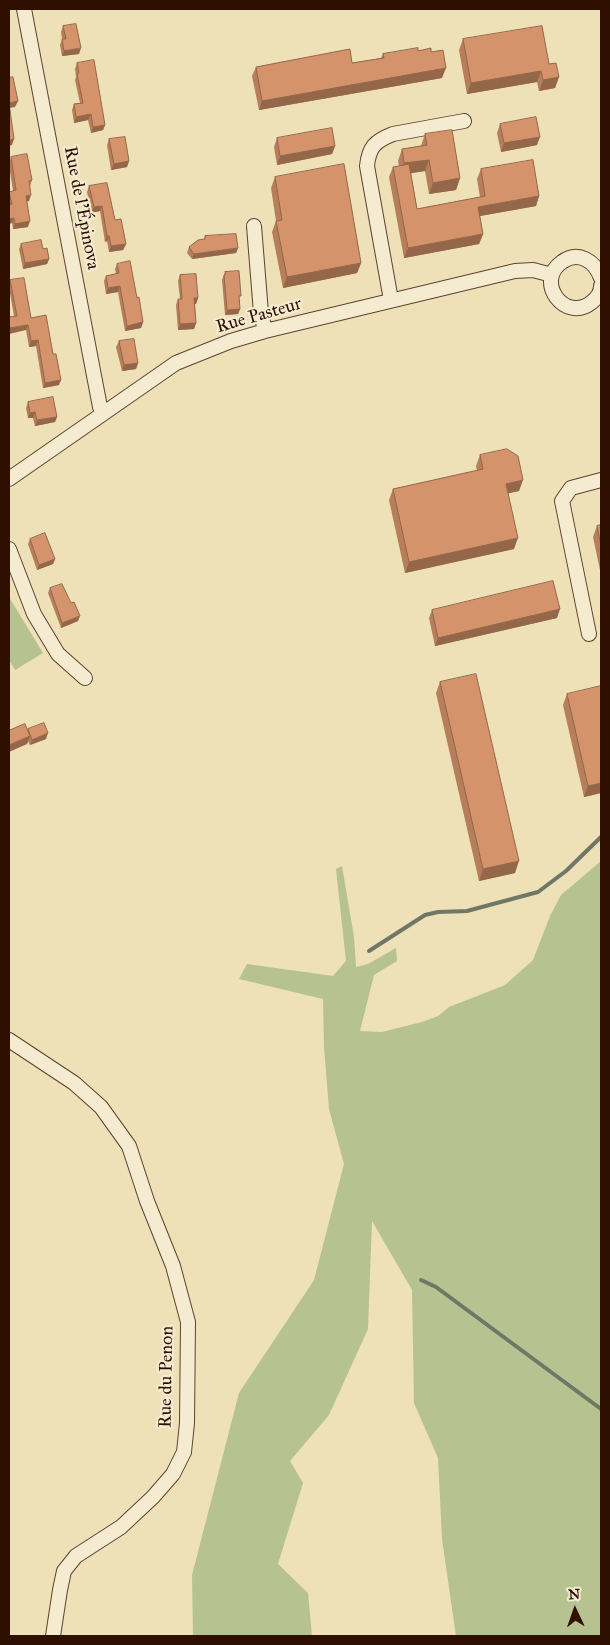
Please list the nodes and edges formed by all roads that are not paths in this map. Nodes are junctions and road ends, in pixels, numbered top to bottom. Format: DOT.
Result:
graph roads {
  1 [pos="24,9"];
  2 [pos="464,121"];
  3 [pos="254,226"];
  4 [pos="600,271"];
  5 [pos="552,275"];
  6 [pos="601,286"];
  7 [pos="391,300"];
  8 [pos="598,302"];
  9 [pos="265,331"];
  10 [pos="103,413"];
  11 [pos="9,479"];
  12 [pos="601,480"];
  13 [pos="9,549"];
  14 [pos="589,634"];
  15 [pos="85,678"];
  16 [pos="9,1040"];
  17 [pos="53,1636"];
  1 -- 10 [label="street, Rue de l'Épinova"];
  2 -- 7 [label="street"];
  3 -- 9 [label="street"];
  4 -- 5 [label="street"];
  5 -- 7 [label="street, Rue Pasteur"];
  5 -- 8 [label="street"];
  6 -- 8 [label="street"];
  7 -- 9 [label="street, Rue Pasteur"];
  9 -- 10 [label="street, Rue Pasteur"];
  10 -- 11 [label="street, Rue Pasteur"];
  12 -- 14 [label="street"];
  13 -- 15 [label="street"];
  16 -- 17 [label="street, Rue du Penon"];
}
